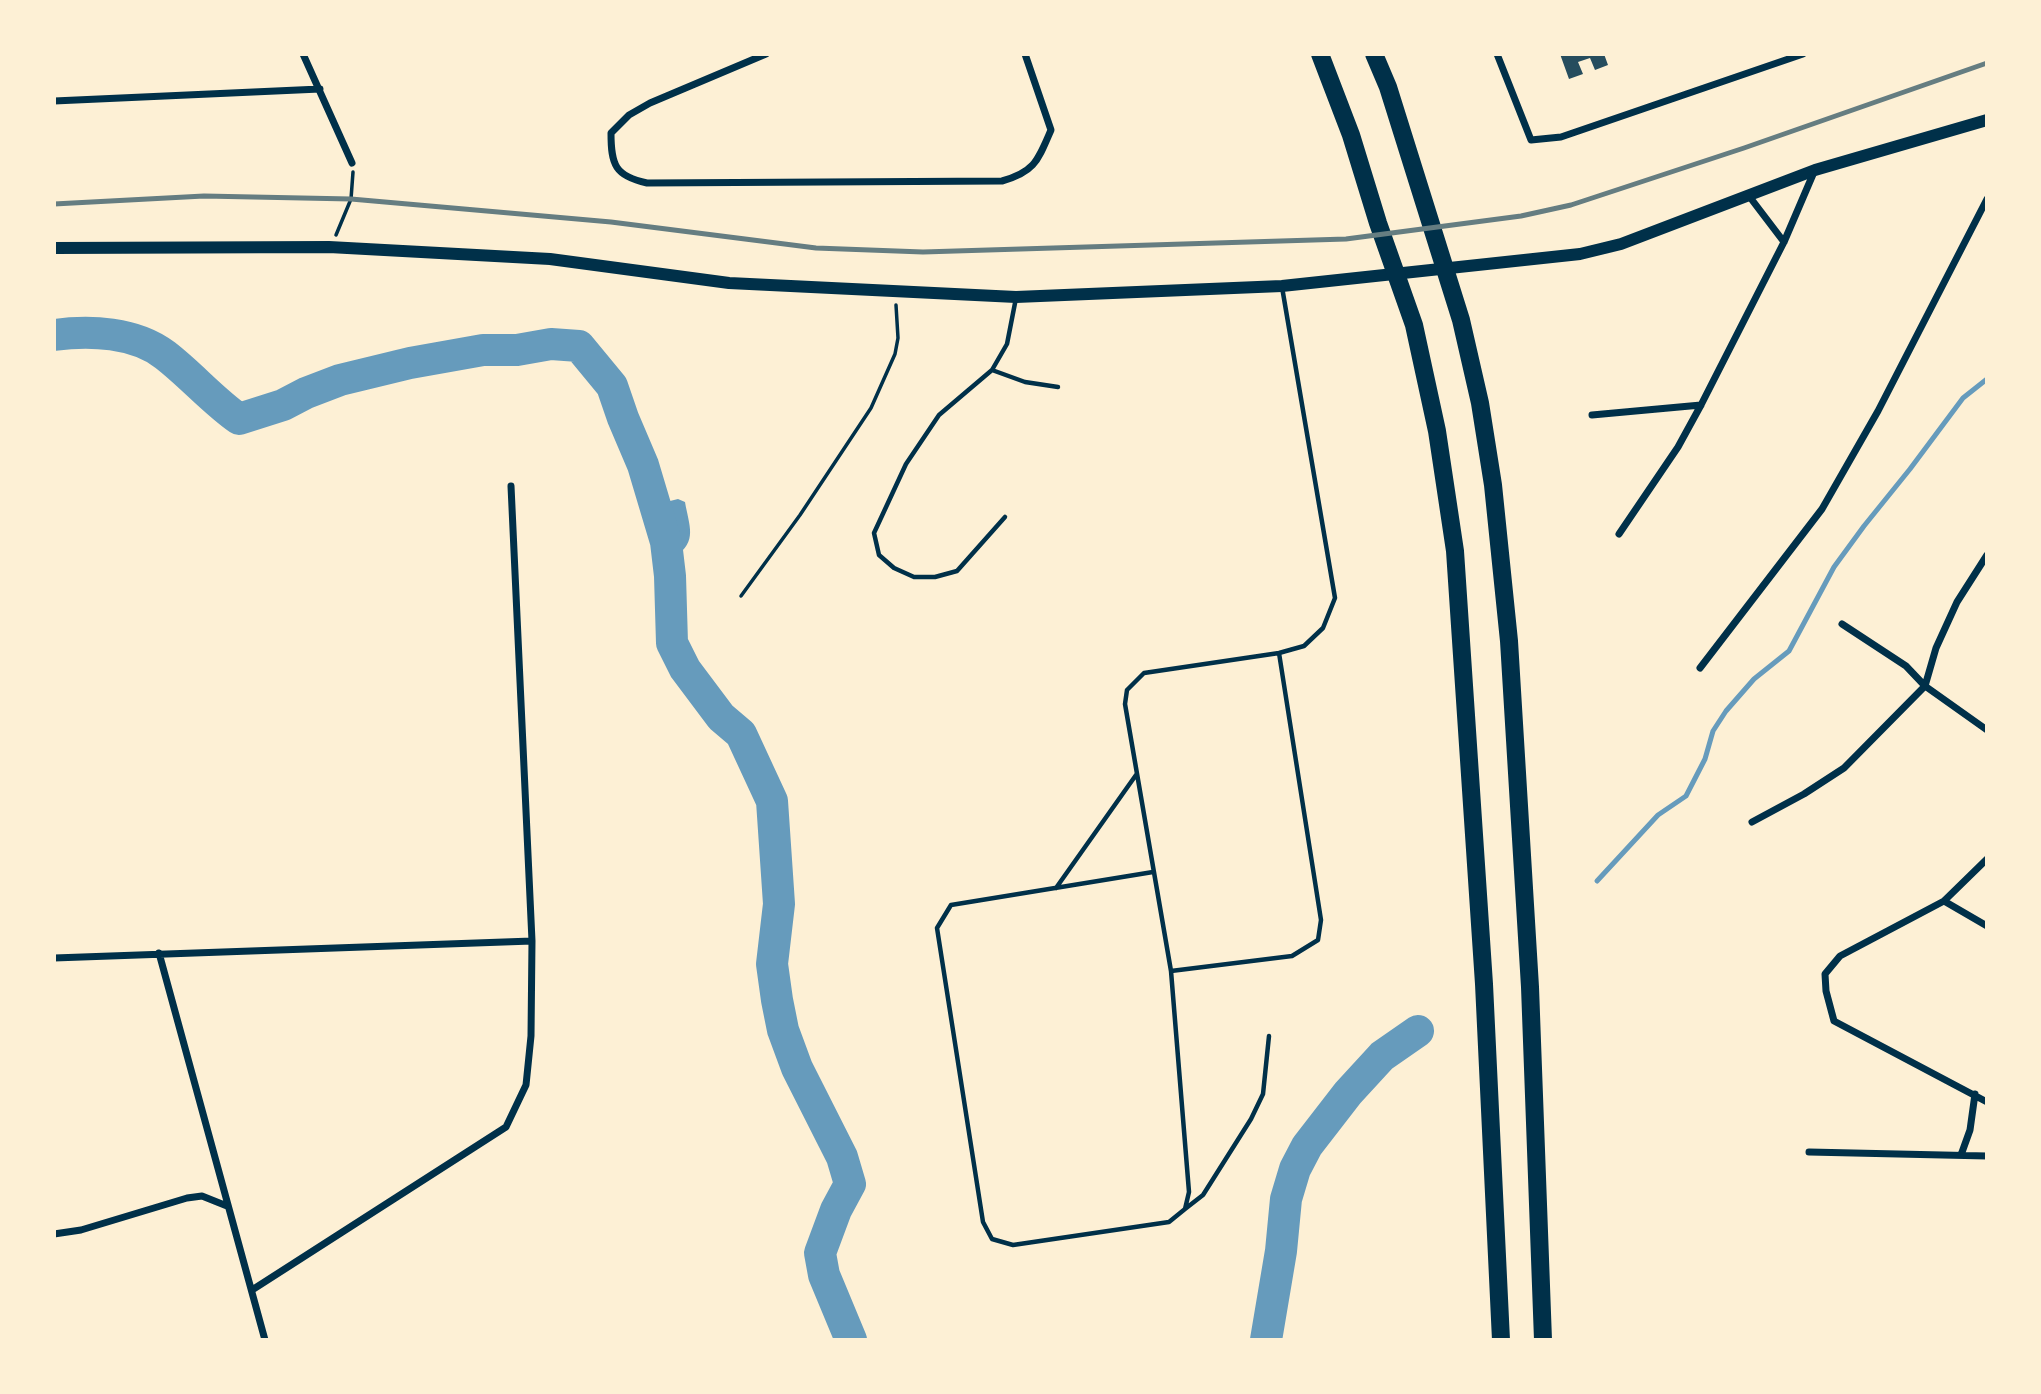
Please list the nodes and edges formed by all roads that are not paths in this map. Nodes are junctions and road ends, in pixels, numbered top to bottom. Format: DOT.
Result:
graph roads {
  1 [pos="303,54"];
  2 [pos="765,54"];
  3 [pos="1024,54"];
  4 [pos="1320,54"];
  5 [pos="1374,54"];
  6 [pos="1497,54"];
  7 [pos="1803,54"];
  8 [pos="320,89"];
  9 [pos="54,101"];
  10 [pos="1987,120"];
  11 [pos="352,163"];
  12 [pos="1815,170"];
  13 [pos="1749,196"];
  14 [pos="1987,199"];
  15 [pos="1784,242"];
  16 [pos="54,248"];
  17 [pos="1282,286"];
  18 [pos="1016,298"];
  19 [pos="992,370"];
  20 [pos="1058,387"];
  21 [pos="1701,405"];
  22 [pos="1592,415"];
  23 [pos="510,486"];
  24 [pos="1005,517"];
  25 [pos="1619,534"];
  26 [pos="1987,555"];
  27 [pos="1842,624"];
  28 [pos="1279,653"];
  29 [pos="1700,668"];
  30 [pos="1925,686"];
  31 [pos="1987,730"];
  32 [pos="1136,774"];
  33 [pos="1752,822"];
  34 [pos="1987,859"];
  35 [pos="1153,872"];
  36 [pos="1056,888"];
  37 [pos="1944,901"];
  38 [pos="1987,926"];
  39 [pos="531,941"];
  40 [pos="159,953"];
  41 [pos="54,958"];
  42 [pos="1171,971"];
  43 [pos="1269,1036"];
  44 [pos="1975,1094"];
  45 [pos="1987,1102"];
  46 [pos="1809,1152"];
  47 [pos="1961,1155"];
  48 [pos="1987,1156"];
  49 [pos="227,1206"];
  50 [pos="1185,1209"];
  51 [pos="54,1234"];
  52 [pos="253,1290"];
  53 [pos="265,1340"];
  54 [pos="1501,1340"];
  55 [pos="1543,1340"];
  1 -- 8 [label="street"];
  2 -- 3 [label="street"];
  4 -- 54 [label="highway"];
  5 -- 55 [label="highway"];
  6 -- 7 [label="street"];
  8 -- 9 [label="street"];
  8 -- 11 [label="street"];
  10 -- 12 [label="street"];
  12 -- 13 [label="street"];
  12 -- 15 [label="street"];
  13 -- 15 [label="street"];
  13 -- 17 [label="street"];
  14 -- 29 [label="street"];
  15 -- 21 [label="street"];
  16 -- 18 [label="street"];
  17 -- 18 [label="street"];
  17 -- 28 [label="lane"];
  18 -- 19 [label="lane"];
  19 -- 20 [label="lane"];
  19 -- 24 [label="lane"];
  21 -- 22 [label="street"];
  21 -- 25 [label="street"];
  23 -- 39 [label="street"];
  26 -- 30 [label="street"];
  27 -- 30 [label="street"];
  28 -- 32 [label="lane"];
  28 -- 42 [label="lane"];
  30 -- 31 [label="street"];
  30 -- 33 [label="street"];
  32 -- 35 [label="lane"];
  32 -- 36 [label="lane"];
  34 -- 37 [label="street"];
  35 -- 36 [label="lane"];
  35 -- 42 [label="lane"];
  36 -- 50 [label="lane"];
  37 -- 38 [label="street"];
  37 -- 44 [label="street"];
  39 -- 40 [label="street"];
  39 -- 52 [label="street"];
  40 -- 41 [label="street"];
  40 -- 49 [label="street"];
  42 -- 50 [label="lane"];
  43 -- 50 [label="lane"];
  44 -- 45 [label="street"];
  44 -- 47 [label="street"];
  46 -- 47 [label="street"];
  47 -- 48 [label="street"];
  49 -- 51 [label="street"];
  49 -- 52 [label="street"];
  52 -- 53 [label="street"];
}
